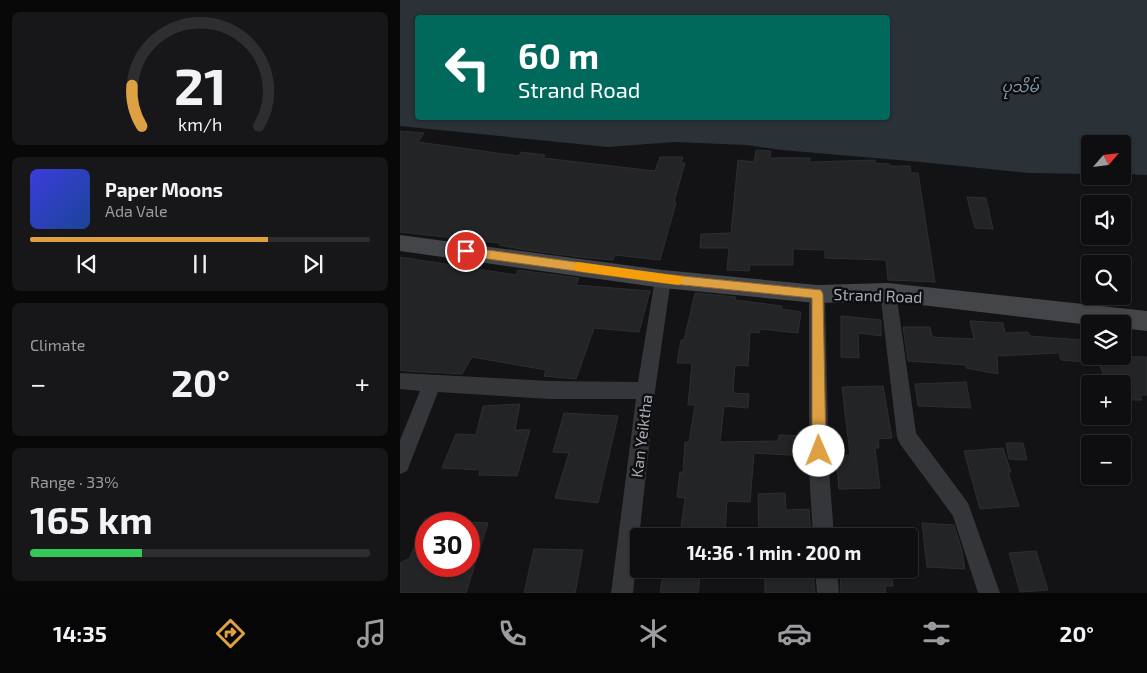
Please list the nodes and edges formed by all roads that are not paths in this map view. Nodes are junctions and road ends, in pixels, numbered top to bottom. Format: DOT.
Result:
graph roads {
  1 [pos="400,243"];
  2 [pos="663,279"];
  3 [pos="888,292"];
  4 [pos="817,294"];
  5 [pos="1147,321"];
  6 [pos="400,381"];
  7 [pos="432,383"];
  8 [pos="646,391"];
  9 [pos="400,464"];
  10 [pos="823,528"];
  11 [pos="827,578"];
  12 [pos="622,593"];
  13 [pos="828,593"];
  14 [pos="989,593"];
  1 -- 2 [label="main road, Strand Road"];
  2 -- 4 [label="main road, Strand Road"];
  2 -- 8 [label="street, Kan Yeiktha"];
  3 -- 4 [label="main road, Strand Road"];
  3 -- 5 [label="main road, Strand Road"];
  3 -- 14 [label="street"];
  4 -- 10 [label="street"];
  6 -- 7 [label="street"];
  7 -- 8 [label="street"];
  7 -- 9 [label="street"];
  8 -- 12 [label="street, Kan Yeiktha"];
  11 -- 13 [label="street"];
}
